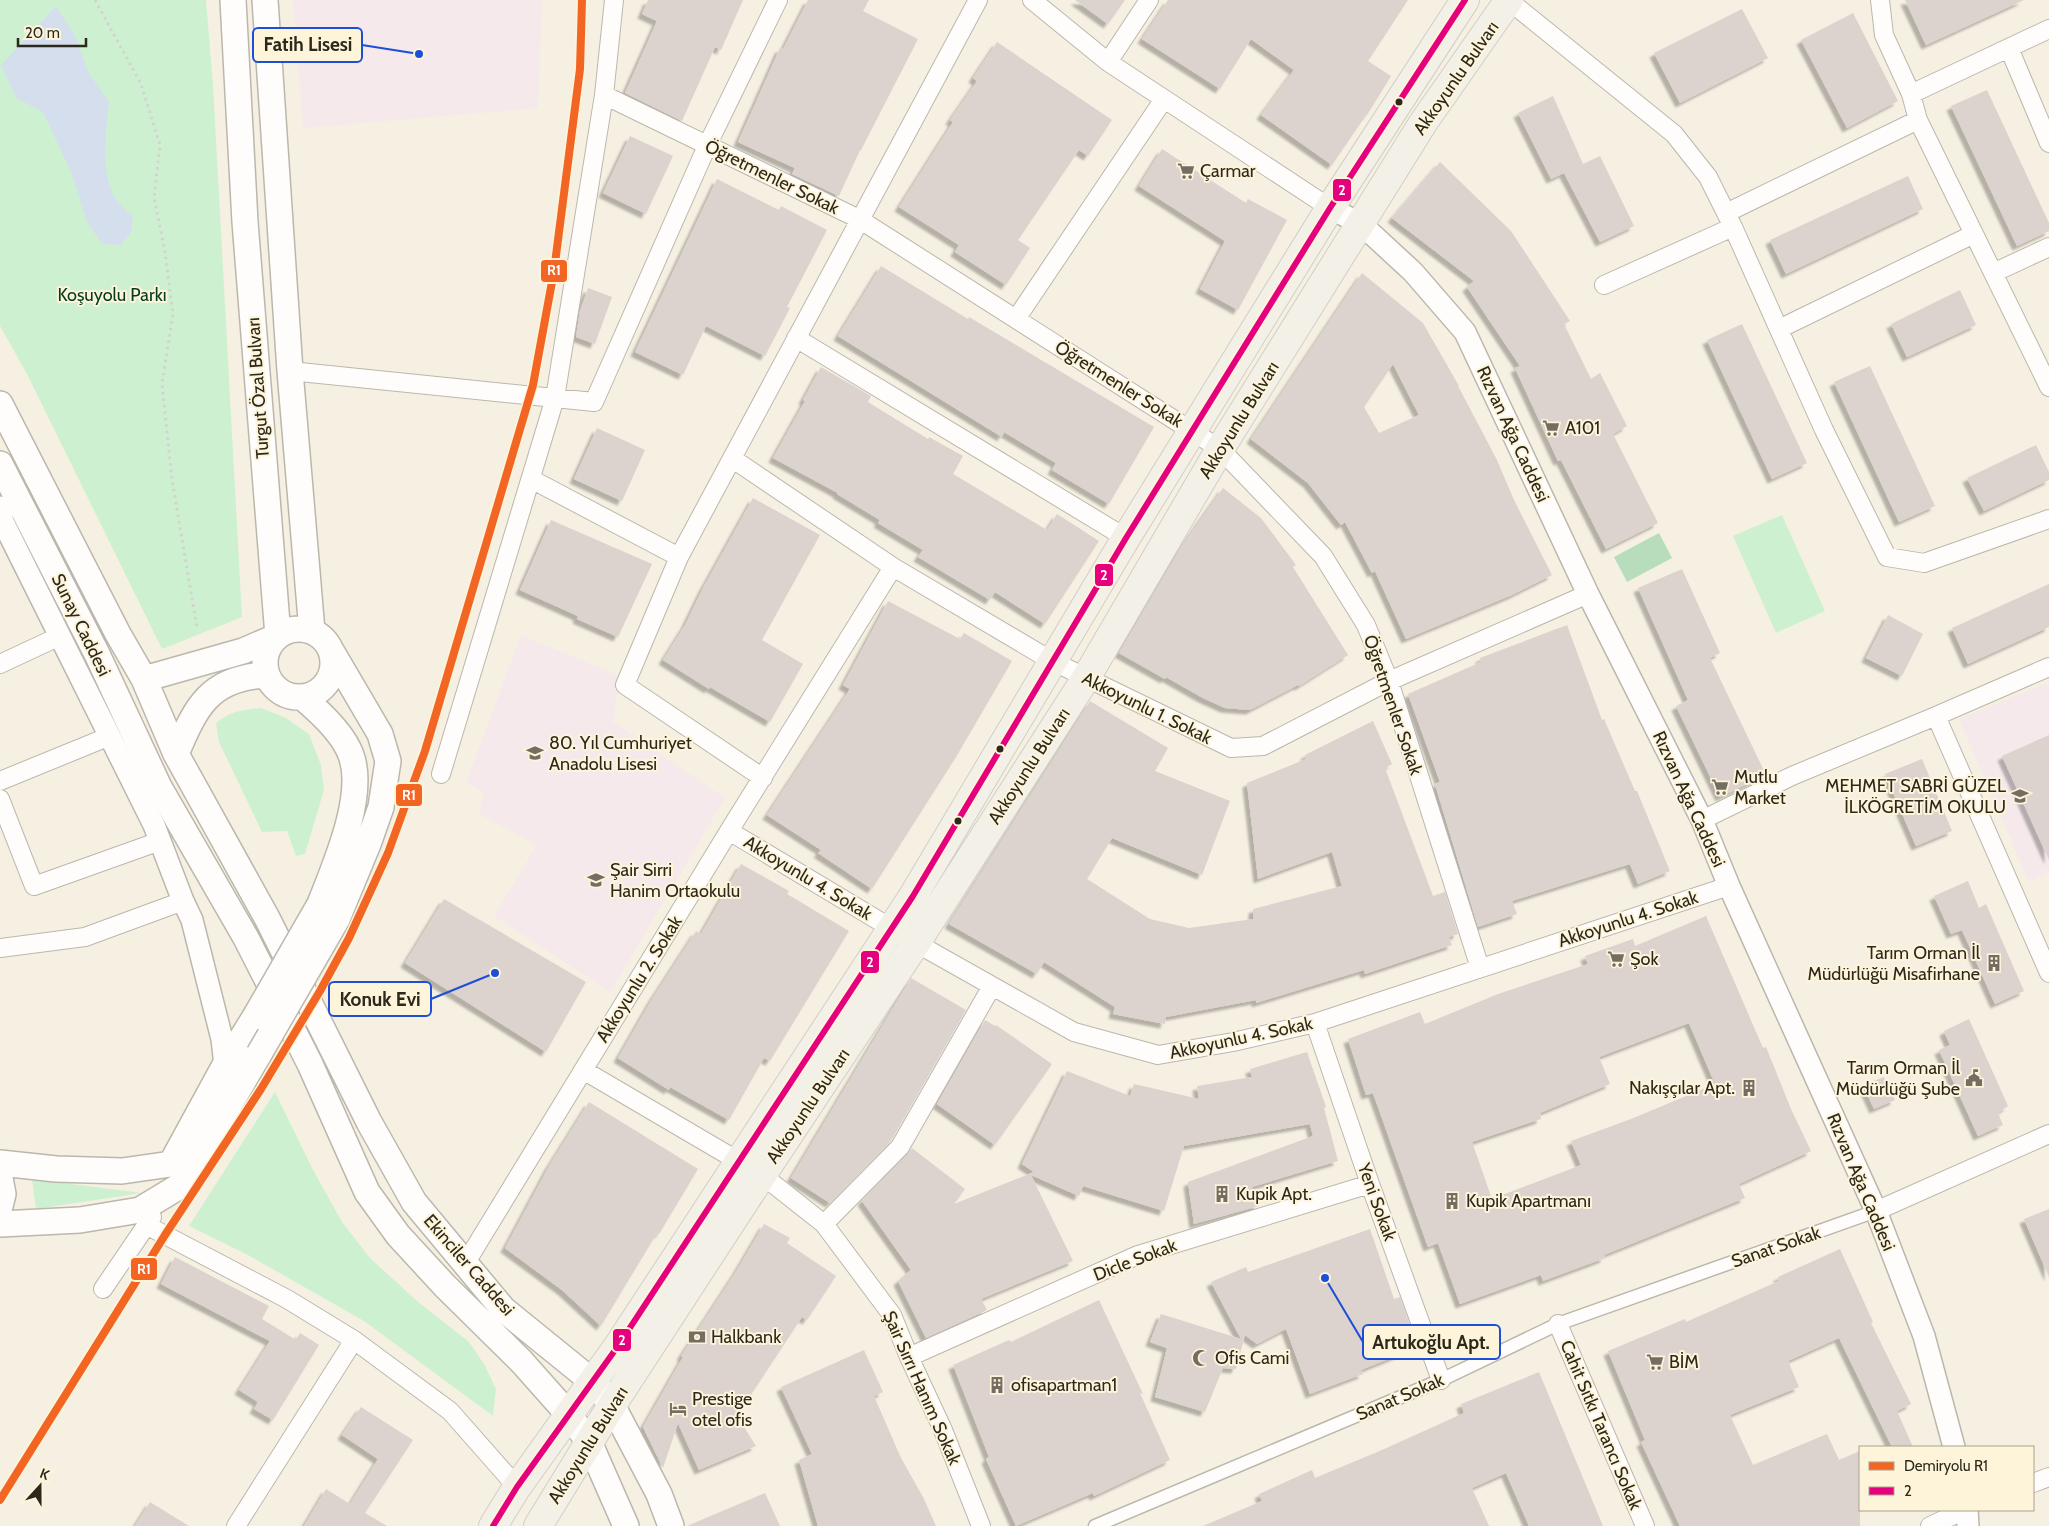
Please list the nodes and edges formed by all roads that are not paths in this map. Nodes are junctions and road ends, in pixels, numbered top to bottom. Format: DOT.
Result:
graph roads {
  1 [pos="233,0"];
  2 [pos="266,0"];
  3 [pos="614,0"];
  4 [pos="778,0"];
  5 [pos="978,0"];
  6 [pos="1032,0"];
  7 [pos="1149,0"];
  8 [pos="1465,0"];
  9 [pos="1509,0"];
  10 [pos="1880,0"];
  11 [pos="2049,29"];
  12 [pos="2009,48"];
  13 [pos="1108,62"];
  14 [pos="1911,94"];
  15 [pos="604,95"];
  16 [pos="1164,99"];
  17 [pos="1918,120"];
  18 [pos="2049,143"];
  19 [pos="707,146"];
  20 [pos="1330,208"];
  21 [pos="859,219"];
  22 [pos="1729,220"];
  23 [pos="1361,224"];
  24 [pos="1974,234"];
  25 [pos="2049,247"];
  26 [pos="1993,274"];
  27 [pos="1604,285"];
  28 [pos="1016,319"];
  29 [pos="1779,329"];
  30 [pos="796,338"];
  31 [pos="2043,358"];
  32 [pos="290,371"];
  33 [pos="2049,387"];
  34 [pos="555,398"];
  35 [pos="0,404"];
  36 [pos="1193,431"];
  37 [pos="1220,448"];
  38 [pos="733,459"];
  39 [pos="0,464"];
  40 [pos="531,480"];
  41 [pos="7,516"];
  42 [pos="2049,519"];
  43 [pos="1126,538"];
  44 [pos="679,557"];
  45 [pos="893,567"];
  46 [pos="1588,594"];
  47 [pos="60,636"];
  48 [pos="278,636"];
  49 [pos="320,639"];
  50 [pos="1052,661"];
  51 [pos="0,664"];
  52 [pos="2049,667"];
  53 [pos="266,675"];
  54 [pos="1086,678"];
  55 [pos="144,679"];
  56 [pos="1388,681"];
  57 [pos="302,697"];
  58 [pos="1936,716"];
  59 [pos="110,736"];
  60 [pos="176,754"];
  61 [pos="440,774"];
  62 [pos="763,778"];
  63 [pos="0,781"];
  64 [pos="0,799"];
  65 [pos="1702,820"];
  66 [pos="729,831"];
  67 [pos="160,841"];
  68 [pos="1728,886"];
  69 [pos="183,901"];
  70 [pos="329,911"];
  71 [pos="892,928"];
  72 [pos="916,943"];
  73 [pos="0,948"];
  74 [pos="1480,968"];
  75 [pos="2049,973"];
  76 [pos="992,986"];
  77 [pos="1315,1023"];
  78 [pos="310,1064"];
  79 [pos="225,1065"];
  80 [pos="583,1070"];
  81 [pos="2049,1134"];
  82 [pos="0,1163"];
  83 [pos="171,1164"];
  84 [pos="751,1168"];
  85 [pos="0,1178"];
  86 [pos="1370,1184"];
  87 [pos="168,1194"];
  88 [pos="0,1206"];
  89 [pos="1876,1211"];
  90 [pos="0,1224"];
  91 [pos="824,1224"];
  92 [pos="146,1225"];
  93 [pos="465,1264"];
  94 [pos="103,1289"];
  95 [pos="1558,1324"];
  96 [pos="354,1340"];
  97 [pos="909,1357"];
  98 [pos="1441,1380"];
  99 [pos="593,1382"];
  100 [pos="612,1405"];
  101 [pos="569,1415"];
  102 [pos="589,1442"];
  103 [pos="1954,1446"];
  104 [pos="2049,1477"];
  105 [pos="2034,1483"];
  106 [pos="517,1487"];
  107 [pos="1964,1511"];
  108 [pos="1966,1511"];
  109 [pos="236,1526"];
  110 [pos="493,1526"];
  111 [pos="538,1526"];
  112 [pos="626,1526"];
  113 [pos="671,1526"];
  114 [pos="981,1526"];
  115 [pos="1095,1526"];
  116 [pos="1645,1526"];
  117 [pos="1930,1526"];
  118 [pos="1968,1526"];
  1 -- 48 [label="main road, Turgut Özal Bulvarı"];
  2 -- 32 [label="main road, Turgut Özal Bulvarı"];
  3 -- 15 [label="street"];
  4 -- 19 [label="street"];
  5 -- 21 [label="street"];
  6 -- 13 [label="street"];
  7 -- 13 [label="street"];
  8 -- 20 [label="main road, Akkoyunlu Bulvarı"];
  9 -- 22 [label="street"];
  9 -- 23 [label="main road, Akkoyunlu Bulvarı"];
  10 -- 14 [label="street"];
  11 -- 12 [label="street"];
  12 -- 14 [label="street"];
  12 -- 18 [label="street"];
  13 -- 16 [label="street"];
  14 -- 17 [label="street"];
  15 -- 19 [label="street, Öğretmenler Sokak"];
  15 -- 34 [label="street"];
  16 -- 20 [label="street"];
  16 -- 28 [label="street"];
  17 -- 22 [label="street"];
  17 -- 24 [label="street"];
  19 -- 21 [label="street, Öğretmenler Sokak"];
  19 -- 34 [label="street"];
  20 -- 23 [label="street, Rızvan Ağa Caddesi"];
  20 -- 36 [label="main road, Akkoyunlu Bulvarı"];
  21 -- 28 [label="street, Öğretmenler Sokak"];
  21 -- 30 [label="street"];
  22 -- 27 [label="street"];
  22 -- 29 [label="street"];
  23 -- 37 [label="main road, Akkoyunlu Bulvarı"];
  23 -- 46 [label="street, Rızvan Ağa Caddesi"];
  24 -- 26 [label="street"];
  24 -- 29 [label="street"];
  25 -- 26 [label="street"];
  26 -- 31 [label="street"];
  28 -- 36 [label="street, Öğretmenler Sokak"];
  29 -- 42 [label="street"];
  30 -- 38 [label="street"];
  30 -- 43 [label="street"];
  31 -- 33 [label="street"];
  32 -- 34 [label="street"];
  32 -- 49 [label="main road, Turgut Özal Bulvarı"];
  34 -- 40 [label="street"];
  35 -- 55 [label="main road, Sunay Caddesi"];
  36 -- 37 [label="street, Öğretmenler Sokak"];
  36 -- 43 [label="main road, Akkoyunlu Bulvarı"];
  37 -- 54 [label="main road, Akkoyunlu Bulvarı"];
  37 -- 56 [label="street, Öğretmenler Sokak"];
  38 -- 44 [label="street"];
  38 -- 45 [label="street, Akkoyunlu 1. Sokak"];
  39 -- 41 [label="main road, Sunay Caddesi"];
  40 -- 44 [label="street"];
  40 -- 61 [label="street"];
  41 -- 47 [label="street"];
  41 -- 78 [label="main road, Sunay Caddesi"];
  43 -- 50 [label="main road, Akkoyunlu Bulvarı"];
  44 -- 62 [label="street"];
  45 -- 50 [label="street, Akkoyunlu 1. Sokak"];
  45 -- 62 [label="street, Akkoyunlu 2. Sokak"];
  46 -- 56 [label="street, Akkoyunlu 1. Sokak"];
  46 -- 65 [label="street, Rızvan Ağa Caddesi"];
  47 -- 51 [label="street"];
  47 -- 59 [label="street"];
  48 -- 49 [label="main road"];
  48 -- 53 [label="main road"];
  48 -- 55 [label="main road"];
  49 -- 57 [label="main road, Turgut Özal Bulvarı"];
  49 -- 70 [label="main road"];
  50 -- 54 [label="street, Akkoyunlu 1. Sokak"];
  50 -- 71 [label="main road, Akkoyunlu Bulvarı"];
  52 -- 58 [label="street"];
  53 -- 57 [label="main road"];
  53 -- 60 [label="main road"];
  54 -- 56 [label="street, Akkoyunlu 1. Sokak"];
  54 -- 72 [label="main road, Akkoyunlu Bulvarı"];
  55 -- 60 [label="main road, Sunay Caddesi"];
  56 -- 74 [label="street, Öğretmenler Sokak"];
  57 -- 70 [label="main road"];
  58 -- 65 [label="street"];
  58 -- 75 [label="street"];
  59 -- 63 [label="street"];
  59 -- 67 [label="street"];
  60 -- 93 [label="main road, Ekinciler Caddesi"];
  62 -- 66 [label="street, Akkoyunlu 2. Sokak"];
  64 -- 67 [label="street"];
  65 -- 68 [label="street, Rızvan Ağa Caddesi"];
  66 -- 71 [label="street, Akkoyunlu 4. Sokak"];
  66 -- 80 [label="street, Akkoyunlu 2. Sokak"];
  67 -- 69 [label="street"];
  68 -- 74 [label="street, Akkoyunlu 4. Sokak"];
  68 -- 89 [label="street, Rızvan Ağa Caddesi"];
  69 -- 73 [label="street"];
  69 -- 79 [label="street"];
  70 -- 79 [label="main road, bridge"];
  70 -- 87 [label="main road, bridge"];
  71 -- 72 [label="street, Akkoyunlu 4. Sokak"];
  71 -- 84 [label="main road, Akkoyunlu Bulvarı"];
  72 -- 76 [label="street, Akkoyunlu 4. Sokak"];
  72 -- 84 [label="main road, Akkoyunlu Bulvarı"];
  74 -- 77 [label="street, Akkoyunlu 4. Sokak"];
  76 -- 77 [label="street, Akkoyunlu 4. Sokak"];
  76 -- 91 [label="street"];
  77 -- 86 [label="street, Yeni Sokak"];
  78 -- 101 [label="main road, Ekinciler Caddesi"];
  79 -- 83 [label="main road"];
  80 -- 84 [label="street, Şair Sırrı Hanım Sokak"];
  80 -- 93 [label="street, Akkoyunlu 2. Sokak"];
  81 -- 89 [label="street"];
  82 -- 83 [label="main road"];
  83 -- 87 [label="street"];
  84 -- 91 [label="street, Şair Sırrı Hanım Sokak"];
  84 -- 99 [label="main road, Akkoyunlu Bulvarı"];
  84 -- 100 [label="main road, Akkoyunlu Bulvarı"];
  85 -- 88 [label="main road"];
  86 -- 97 [label="street, Dicle Sokak"];
  86 -- 98 [label="street, Yeni Sokak"];
  87 -- 90 [label="main road"];
  87 -- 92 [label="street"];
  89 -- 95 [label="street, Sanat Sokak"];
  89 -- 103 [label="street, Rızvan Ağa Caddesi"];
  91 -- 97 [label="street, Şair Sırrı Hanım Sokak"];
  92 -- 94 [label="street"];
  92 -- 96 [label="street"];
  93 -- 99 [label="main road, Ekinciler Caddesi"];
  95 -- 98 [label="street, Sanat Sokak"];
  95 -- 116 [label="street, Cahit Sıtkı Tarancı Sokak"];
  96 -- 106 [label="street"];
  96 -- 109 [label="street"];
  97 -- 114 [label="street, Şair Sırrı Hanım Sokak"];
  98 -- 115 [label="street, Sanat Sokak"];
  99 -- 100 [label="main road, Ekinciler Caddesi"];
  99 -- 101 [label="main road, Akkoyunlu Bulvarı"];
  100 -- 102 [label="main road, Akkoyunlu Bulvarı"];
  100 -- 113 [label="main road, Ekinciler Caddesi"];
  101 -- 102 [label="main road, Ekinciler Caddesi"];
  101 -- 106 [label="main road, Akkoyunlu Bulvarı"];
  102 -- 111 [label="main road, Akkoyunlu Bulvarı"];
  102 -- 112 [label="main road, Ekinciler Caddesi"];
  104 -- 105 [label="street"];
  106 -- 110 [label="main road, Akkoyunlu Bulvarı"];
  107 -- 117 [label="street"];
  108 -- 118 [label="street"];
}
